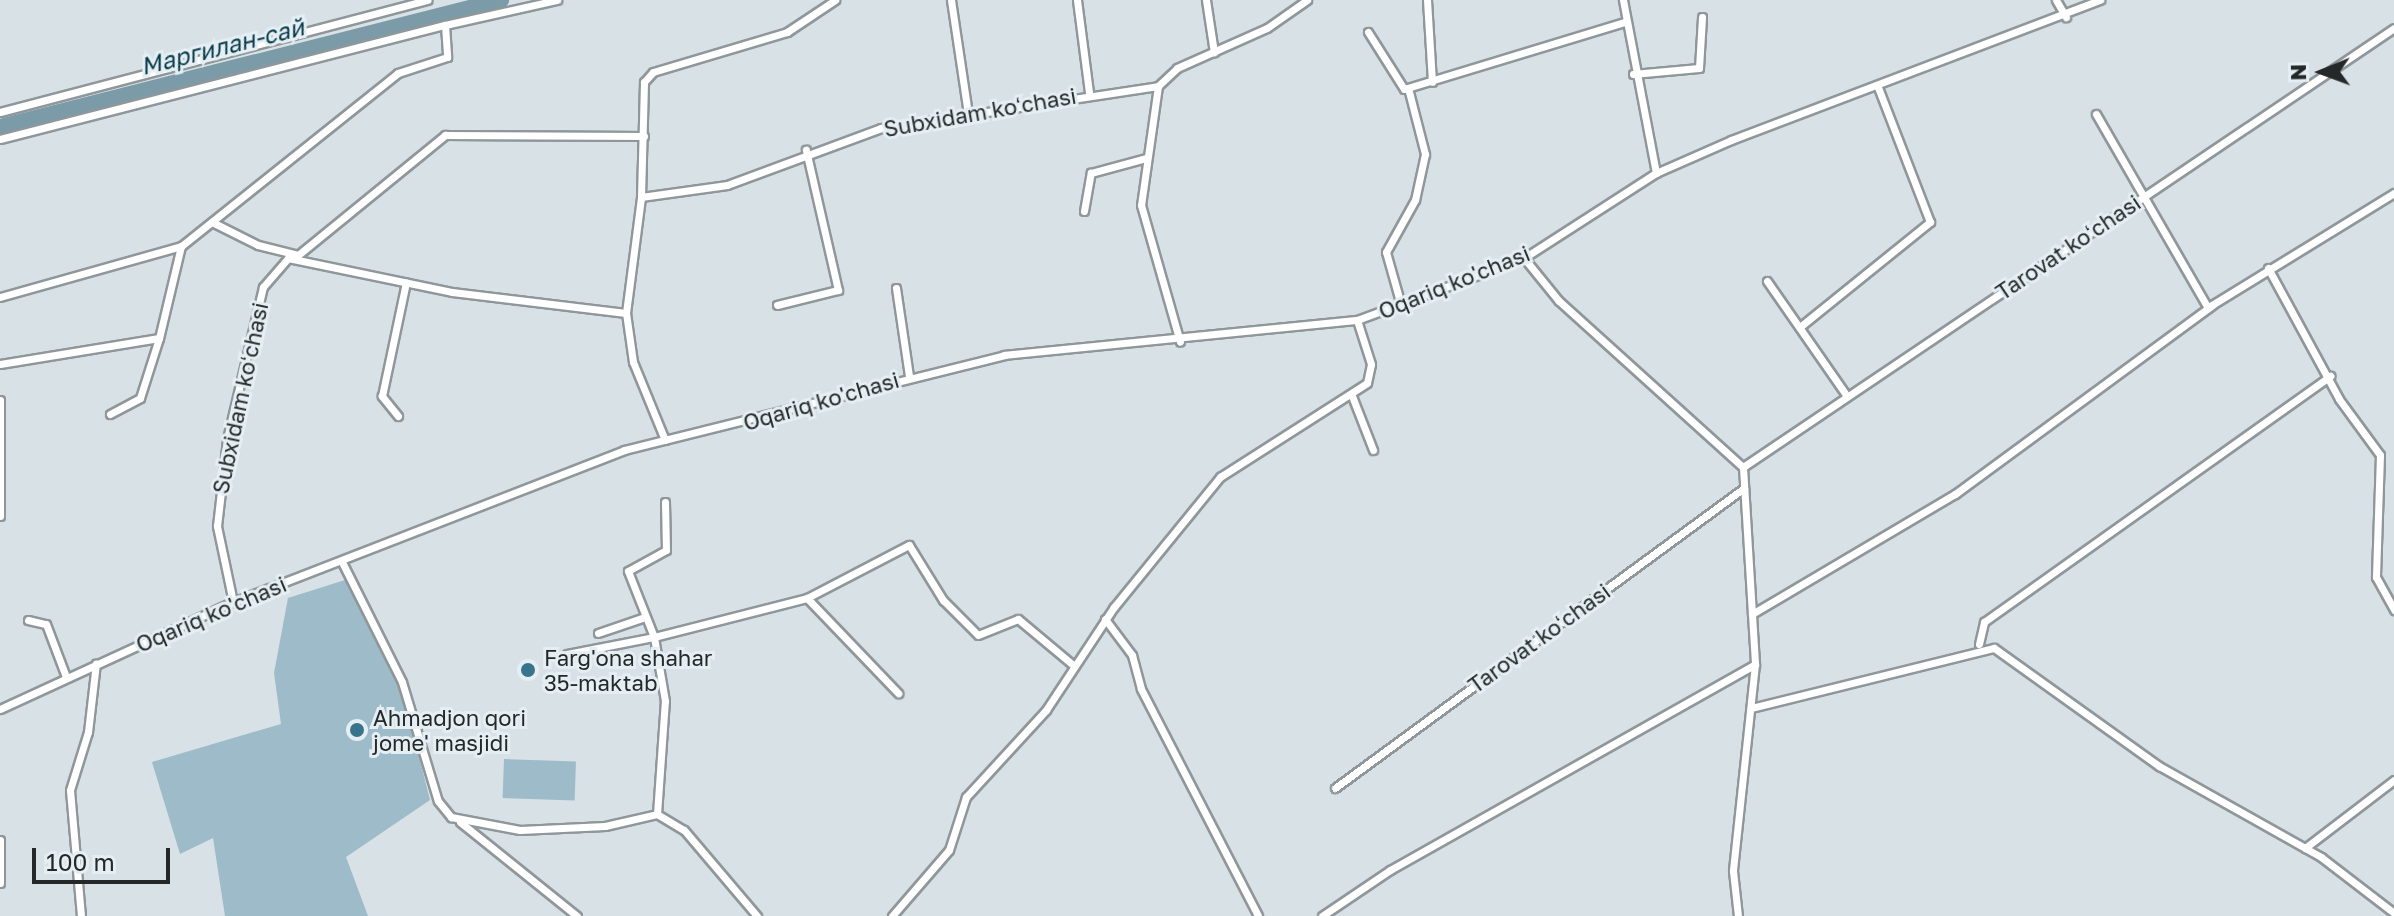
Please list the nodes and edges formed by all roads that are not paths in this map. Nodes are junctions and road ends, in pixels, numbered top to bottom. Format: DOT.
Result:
graph roads {
  1 [pos="428,0"];
  2 [pos="557,0"];
  3 [pos="835,0"];
  4 [pos="951,0"];
  5 [pos="1077,0"];
  6 [pos="1206,0"];
  7 [pos="1307,0"];
  8 [pos="1427,0"];
  9 [pos="1623,0"];
  10 [pos="2056,0"];
  11 [pos="2100,0"];
  12 [pos="1702,17"];
  13 [pos="2066,17"];
  14 [pos="1624,22"];
  15 [pos="445,25"];
  16 [pos="2394,28"];
  17 [pos="1368,32"];
  18 [pos="1214,52"];
  19 [pos="1633,74"];
  20 [pos="1432,82"];
  21 [pos="1158,86"];
  22 [pos="1878,87"];
  23 [pos="1408,88"];
  24 [pos="1089,93"];
  25 [pos="0,112"];
  26 [pos="968,114"];
  27 [pos="2096,114"];
  28 [pos="644,136"];
  29 [pos="0,139"];
  30 [pos="806,150"];
  31 [pos="1146,158"];
  32 [pos="1656,173"];
  33 [pos="2148,193"];
  34 [pos="2394,193"];
  35 [pos="641,197"];
  36 [pos="1084,211"];
  37 [pos="212,222"];
  38 [pos="181,246"];
  39 [pos="298,255"];
  40 [pos="1524,258"];
  41 [pos="2268,268"];
  42 [pos="1767,281"];
  43 [pos="406,282"];
  44 [pos="896,288"];
  45 [pos="0,297"];
  46 [pos="777,305"];
  47 [pos="1401,305"];
  48 [pos="2208,308"];
  49 [pos="626,313"];
  50 [pos="1357,320"];
  51 [pos="1801,326"];
  52 [pos="159,338"];
  53 [pos="1180,342"];
  54 [pos="0,364"];
  55 [pos="909,376"];
  56 [pos="2330,376"];
  57 [pos="1352,396"];
  58 [pos="1847,396"];
  59 [pos="0,400"];
  60 [pos="110,414"];
  61 [pos="398,416"];
  62 [pos="665,440"];
  63 [pos="1373,450"];
  64 [pos="1743,467"];
  65 [pos="1744,488"];
  66 [pos="665,502"];
  67 [pos="0,516"];
  68 [pos="342,562"];
  69 [pos="807,598"];
  70 [pos="233,602"];
  71 [pos="2394,610"];
  72 [pos="1752,614"];
  73 [pos="645,617"];
  74 [pos="1105,619"];
  75 [pos="28,620"];
  76 [pos="598,633"];
  77 [pos="654,637"];
  78 [pos="1979,644"];
  79 [pos="567,654"];
  80 [pos="96,663"];
  81 [pos="1755,664"];
  82 [pos="1073,665"];
  83 [pos="66,677"];
  84 [pos="898,693"];
  85 [pos="1751,708"];
  86 [pos="0,709"];
  87 [pos="2394,780"];
  88 [pos="1335,788"];
  89 [pos="657,814"];
  90 [pos="456,819"];
  91 [pos="0,840"];
  92 [pos="2305,848"];
  93 [pos="0,883"];
  94 [pos="2394,913"];
  95 [pos="81,916"];
  96 [pos="577,916"];
  97 [pos="757,916"];
  98 [pos="892,916"];
  99 [pos="1258,916"];
  100 [pos="1322,916"];
  101 [pos="1738,916"];
  1 -- 25 [label="street"];
  2 -- 15 [label="street"];
  3 -- 28 [label="street"];
  4 -- 26 [label="street"];
  5 -- 24 [label="street"];
  6 -- 18 [label="street"];
  7 -- 18 [label="street, Subxidam koʻchasi"];
  8 -- 20 [label="street"];
  9 -- 14 [label="street"];
  10 -- 13 [label="street"];
  11 -- 13 [label="street, Oqariq ko'chasi"];
  12 -- 19 [label="street"];
  13 -- 22 [label="street, Oqariq ko'chasi"];
  14 -- 19 [label="street"];
  14 -- 20 [label="street"];
  15 -- 29 [label="street"];
  15 -- 37 [label="street"];
  16 -- 33 [label="street, Tarovat koʻchasi"];
  17 -- 23 [label="street"];
  18 -- 21 [label="street, Subxidam koʻchasi"];
  19 -- 32 [label="street"];
  20 -- 23 [label="street"];
  21 -- 24 [label="street, Subxidam koʻchasi"];
  21 -- 31 [label="street"];
  22 -- 32 [label="street, Oqariq ko'chasi"];
  22 -- 51 [label="street"];
  23 -- 47 [label="street"];
  24 -- 26 [label="street, Subxidam koʻchasi"];
  26 -- 30 [label="street, Subxidam koʻchasi"];
  27 -- 33 [label="street"];
  28 -- 35 [label="street"];
  28 -- 39 [label="street, Subxidam koʻchasi"];
  30 -- 35 [label="street, Subxidam koʻchasi"];
  30 -- 46 [label="street"];
  31 -- 36 [label="street"];
  31 -- 53 [label="street"];
  32 -- 40 [label="street, Oqariq ko'chasi"];
  33 -- 48 [label="street"];
  33 -- 58 [label="street, Tarovat koʻchasi"];
  34 -- 41 [label="street"];
  35 -- 49 [label="street"];
  37 -- 38 [label="street"];
  37 -- 39 [label="street"];
  38 -- 45 [label="street"];
  38 -- 52 [label="street"];
  39 -- 43 [label="street"];
  39 -- 70 [label="street, Subxidam koʻchasi"];
  40 -- 47 [label="street, Oqariq ko'chasi"];
  40 -- 64 [label="street"];
  41 -- 48 [label="street"];
  41 -- 56 [label="street"];
  42 -- 51 [label="street"];
  43 -- 49 [label="street"];
  43 -- 61 [label="street"];
  44 -- 55 [label="street"];
  47 -- 50 [label="street, Oqariq ko'chasi"];
  48 -- 72 [label="street"];
  49 -- 62 [label="street"];
  50 -- 53 [label="street, Oqariq ko'chasi"];
  50 -- 57 [label="street"];
  51 -- 58 [label="street"];
  52 -- 54 [label="street"];
  52 -- 60 [label="street"];
  53 -- 55 [label="street, Oqariq ko'chasi"];
  55 -- 62 [label="street, Oqariq ko'chasi"];
  56 -- 71 [label="street"];
  56 -- 78 [label="street"];
  57 -- 63 [label="street"];
  57 -- 74 [label="street"];
  58 -- 64 [label="street, Tarovat koʻchasi"];
  59 -- 67 [label="street"];
  62 -- 68 [label="street, Oqariq ko'chasi"];
  64 -- 65 [label="street"];
  65 -- 72 [label="street"];
  65 -- 88 [label="street, Tarovat koʻchasi"];
  66 -- 73 [label="street"];
  68 -- 70 [label="street, Oqariq ko'chasi"];
  68 -- 90 [label="street"];
  69 -- 77 [label="street"];
  69 -- 82 [label="street"];
  69 -- 84 [label="street"];
  70 -- 80 [label="street, Oqariq ko'chasi"];
  72 -- 81 [label="street"];
  73 -- 76 [label="street"];
  73 -- 77 [label="street"];
  74 -- 82 [label="street"];
  74 -- 99 [label="street"];
  75 -- 83 [label="street"];
  77 -- 79 [label="street"];
  77 -- 89 [label="street"];
  80 -- 83 [label="street, Oqariq ko'chasi"];
  80 -- 95 [label="street"];
  81 -- 85 [label="street"];
  81 -- 100 [label="street"];
  82 -- 98 [label="street"];
  83 -- 86 [label="street, Oqariq ko'chasi"];
  85 -- 92 [label="street"];
  85 -- 101 [label="street"];
  87 -- 92 [label="street"];
  89 -- 90 [label="street"];
  89 -- 97 [label="street"];
  90 -- 96 [label="street"];
  91 -- 93 [label="street"];
  92 -- 94 [label="street"];
}
